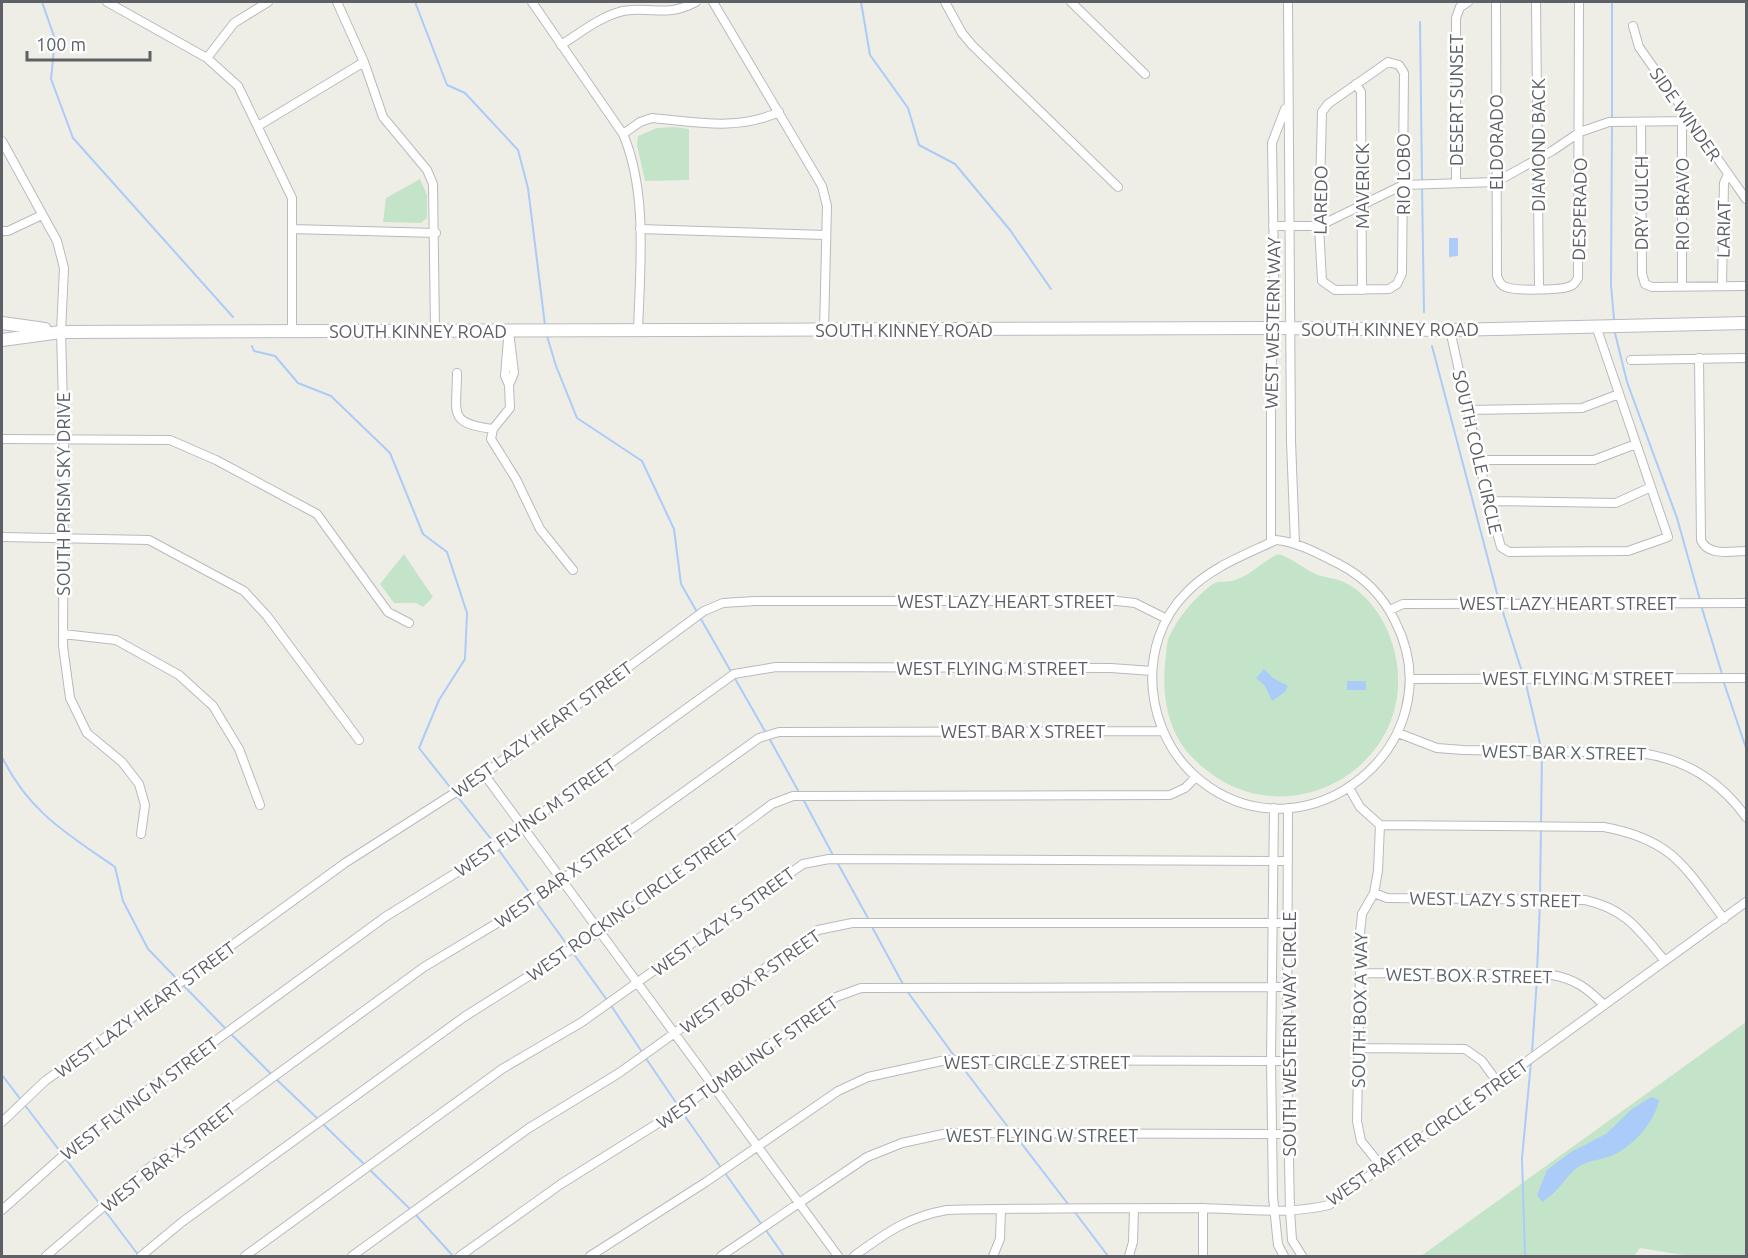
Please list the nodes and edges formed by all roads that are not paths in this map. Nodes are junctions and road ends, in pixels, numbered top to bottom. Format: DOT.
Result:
graph roads {
  1 [pos="106,2"];
  2 [pos="268,2"];
  3 [pos="337,2"];
  4 [pos="532,2"];
  5 [pos="696,2"];
  6 [pos="713,2"];
  7 [pos="945,2"];
  8 [pos="1071,2"];
  9 [pos="1287,2"];
  10 [pos="1468,2"];
  11 [pos="1496,2"];
  12 [pos="1536,2"];
  13 [pos="1579,2"];
  14 [pos="123,5"];
  15 [pos="1633,26"];
  16 [pos="561,45"];
  17 [pos="207,58"];
  18 [pos="364,62"];
  19 [pos="1145,74"];
  20 [pos="1356,84"];
  21 [pos="1286,106"];
  22 [pos="779,112"];
  23 [pos="1686,121"];
  24 [pos="1641,122"];
  25 [pos="258,126"];
  26 [pos="1580,132"];
  27 [pos="623,134"];
  28 [pos="2,141"];
  29 [pos="1538,157"];
  30 [pos="1728,174"];
  31 [pos="1496,182"];
  32 [pos="1456,183"];
  33 [pos="1402,185"];
  34 [pos="1118,187"];
  35 [pos="1746,200"];
  36 [pos="1362,204"];
  37 [pos="42,215"];
  38 [pos="1273,226"];
  39 [pos="1289,226"];
  40 [pos="1319,226"];
  41 [pos="292,229"];
  42 [pos="640,229"];
  43 [pos="2,231"];
  44 [pos="436,233"];
  45 [pos="826,235"];
  46 [pos="1722,285"];
  47 [pos="1682,286"];
  48 [pos="1746,286"];
  49 [pos="1539,288"];
  50 [pos="1362,290"];
  51 [pos="2,323"];
  52 [pos="1746,323"];
  53 [pos="1596,326"];
  54 [pos="1275,328"];
  55 [pos="1290,328"];
  56 [pos="435,330"];
  57 [pos="1450,330"];
  58 [pos="292,331"];
  59 [pos="509,331"];
  60 [pos="638,331"];
  61 [pos="824,331"];
  62 [pos="61,332"];
  63 [pos="2,340"];
  64 [pos="1699,358"];
  65 [pos="1746,358"];
  66 [pos="1631,360"];
  67 [pos="457,373"];
  68 [pos="1619,394"];
  69 [pos="1466,410"];
  70 [pos="493,429"];
  71 [pos="2,439"];
  72 [pos="64,440"];
  73 [pos="1636,444"];
  74 [pos="1478,460"];
  75 [pos="1651,487"];
  76 [pos="1488,501"];
  77 [pos="2,537"];
  78 [pos="62,538"];
  79 [pos="1271,542"];
  80 [pos="1295,544"];
  81 [pos="1746,551"];
  82 [pos="573,570"];
  83 [pos="1746,603"];
  84 [pos="1390,610"];
  85 [pos="1167,619"];
  86 [pos="409,623"];
  87 [pos="63,634"];
  88 [pos="1152,671"];
  89 [pos="1746,678"];
  90 [pos="1410,679"];
  91 [pos="1162,731"];
  92 [pos="1398,733"];
  93 [pos="359,740"];
  94 [pos="483,774"];
  95 [pos="1196,777"];
  96 [pos="1349,788"];
  97 [pos="260,805"];
  98 [pos="1274,808"];
  99 [pos="1288,808"];
  100 [pos="1746,818"];
  101 [pos="1380,825"];
  102 [pos="524,827"];
  103 [pos="141,834"];
  104 [pos="1273,861"];
  105 [pos="1288,861"];
  106 [pos="562,879"];
  107 [pos="1374,893"];
  108 [pos="1746,902"];
  109 [pos="1724,918"];
  110 [pos="1288,923"];
  111 [pos="1273,925"];
  112 [pos="600,931"];
  113 [pos="1665,961"];
  114 [pos="1360,973"];
  115 [pos="637,983"];
  116 [pos="1273,986"];
  117 [pos="1288,987"];
  118 [pos="1604,1005"];
  119 [pos="675,1034"];
  120 [pos="1359,1048"];
  121 [pos="1287,1061"];
  122 [pos="1270,1062"];
  123 [pos="1498,1083"];
  124 [pos="713,1087"];
  125 [pos="2,1122"];
  126 [pos="1272,1134"];
  127 [pos="1288,1134"];
  128 [pos="757,1146"];
  129 [pos="1382,1167"];
  130 [pos="798,1204"];
  131 [pos="1203,1208"];
  132 [pos="1000,1209"];
  133 [pos="1134,1209"];
  134 [pos="2,1210"];
  135 [pos="1273,1210"];
  136 [pos="1290,1210"];
  137 [pos="46,1257"];
  138 [pos="141,1257"];
  139 [pos="245,1257"];
  140 [pos="352,1257"];
  141 [pos="460,1257"];
  142 [pos="590,1257"];
  143 [pos="721,1257"];
  144 [pos="838,1257"];
  145 [pos="854,1257"];
  146 [pos="993,1257"];
  147 [pos="1128,1257"];
  148 [pos="1203,1257"];
  149 [pos="1284,1257"];
  150 [pos="1302,1257"];
  1 -- 14 [label="street"];
  2 -- 17 [label="street"];
  3 -- 18 [label="street"];
  4 -- 16 [label="street"];
  5 -- 16 [label="street"];
  6 -- 22 [label="street"];
  7 -- 34 [label="street"];
  8 -- 19 [label="street"];
  9 -- 21 [label="street, WEST WESTERN WAY"];
  10 -- 32 [label="street, DESERT SUNSET"];
  11 -- 31 [label="street, ELDORADO"];
  12 -- 29 [label="street, DIAMOND BACK"];
  13 -- 26 [label="street, DESPERADO"];
  14 -- 17 [label="street"];
  15 -- 23 [label="street, SIDE WINDER"];
  16 -- 27 [label="street"];
  17 -- 25 [label="street"];
  18 -- 25 [label="street"];
  18 -- 44 [label="street"];
  20 -- 33 [label="street, RIO LOBO"];
  20 -- 36 [label="street, MAVERICK"];
  20 -- 40 [label="street, LAREDO"];
  21 -- 38 [label="street, WEST WESTERN WAY"];
  21 -- 39 [label="street, WEST WESTERN WAY"];
  22 -- 27 [label="street"];
  22 -- 45 [label="street"];
  23 -- 24 [label="street"];
  23 -- 30 [label="street, SIDE WINDER"];
  23 -- 47 [label="street, RIO BRAVO"];
  24 -- 26 [label="street"];
  24 -- 47 [label="street, DRY GULCH"];
  25 -- 41 [label="street"];
  26 -- 29 [label="street"];
  26 -- 49 [label="street, DESPERADO"];
  27 -- 42 [label="street"];
  28 -- 37 [label="street, SOUTH PRISM SKY DRIVE"];
  29 -- 31 [label="street"];
  29 -- 49 [label="street, DIAMOND BACK"];
  30 -- 35 [label="street, SIDE WINDER"];
  30 -- 46 [label="street, LARIAT"];
  31 -- 32 [label="street"];
  31 -- 49 [label="street, ELDORADO"];
  32 -- 33 [label="street"];
  33 -- 36 [label="street"];
  33 -- 50 [label="street, RIO LOBO"];
  36 -- 40 [label="street"];
  36 -- 50 [label="street, MAVERICK"];
  37 -- 43 [label="street"];
  37 -- 62 [label="street, SOUTH PRISM SKY DRIVE"];
  38 -- 39 [label="street"];
  38 -- 54 [label="street, WEST WESTERN WAY"];
  39 -- 40 [label="street"];
  39 -- 55 [label="street, WEST WESTERN WAY"];
  40 -- 50 [label="street, LAREDO"];
  41 -- 44 [label="street"];
  41 -- 58 [label="street"];
  42 -- 45 [label="street"];
  42 -- 60 [label="street"];
  44 -- 56 [label="street"];
  45 -- 61 [label="street"];
  46 -- 47 [label="street"];
  46 -- 48 [label="street"];
  51 -- 62 [label="main road, SOUTH KINNEY ROAD"];
  52 -- 53 [label="main road, SOUTH KINNEY ROAD"];
  53 -- 57 [label="main road, SOUTH KINNEY ROAD"];
  53 -- 68 [label="street"];
  54 -- 55 [label="main road, SOUTH KINNEY ROAD"];
  54 -- 61 [label="main road, SOUTH KINNEY ROAD"];
  54 -- 79 [label="street, WEST WESTERN WAY"];
  55 -- 57 [label="main road, SOUTH KINNEY ROAD"];
  55 -- 80 [label="street, WEST WESTERN WAY"];
  56 -- 58 [label="main road, SOUTH KINNEY ROAD"];
  56 -- 59 [label="main road, SOUTH KINNEY ROAD"];
  57 -- 69 [label="street, SOUTH COLE CIRCLE"];
  58 -- 62 [label="main road, SOUTH KINNEY ROAD"];
  59 -- 60 [label="main road, SOUTH KINNEY ROAD"];
  59 -- 70 [label="street"];
  60 -- 61 [label="main road, SOUTH KINNEY ROAD"];
  62 -- 63 [label="main road, SOUTH KINNEY ROAD"];
  62 -- 72 [label="street, SOUTH PRISM SKY DRIVE"];
  64 -- 65 [label="street"];
  64 -- 66 [label="street"];
  64 -- 81 [label="street"];
  67 -- 70 [label="street"];
  68 -- 69 [label="street"];
  68 -- 73 [label="street"];
  69 -- 74 [label="street, SOUTH COLE CIRCLE"];
  70 -- 82 [label="street"];
  71 -- 72 [label="street"];
  72 -- 78 [label="street, SOUTH PRISM SKY DRIVE"];
  72 -- 86 [label="street"];
  73 -- 74 [label="street"];
  73 -- 75 [label="street"];
  74 -- 76 [label="street, SOUTH COLE CIRCLE"];
  75 -- 76 [label="street"];
  75 -- 76 [label="street, SOUTH COLE CIRCLE"];
  77 -- 78 [label="street"];
  78 -- 87 [label="street, SOUTH PRISM SKY DRIVE"];
  78 -- 93 [label="street"];
  79 -- 80 [label="street"];
  79 -- 85 [label="street"];
  80 -- 84 [label="street"];
  83 -- 84 [label="street, WEST LAZY HEART STREET"];
  84 -- 90 [label="street"];
  85 -- 88 [label="street"];
  85 -- 94 [label="street, WEST LAZY HEART STREET"];
  87 -- 97 [label="street"];
  87 -- 103 [label="street, SOUTH PRISM SKY DRIVE"];
  88 -- 91 [label="street"];
  88 -- 102 [label="street, WEST FLYING M STREET"];
  89 -- 90 [label="street, WEST FLYING M STREET"];
  90 -- 92 [label="street"];
  91 -- 95 [label="street"];
  91 -- 106 [label="street, WEST BAR X STREET"];
  92 -- 96 [label="street"];
  92 -- 100 [label="street, WEST BAR X STREET"];
  94 -- 102 [label="street"];
  94 -- 125 [label="street, WEST LAZY HEART STREET"];
  95 -- 98 [label="street"];
  95 -- 112 [label="street, WEST ROCKING CIRCLE STREET"];
  96 -- 99 [label="street"];
  96 -- 101 [label="street"];
  98 -- 99 [label="street"];
  98 -- 104 [label="street, SOUTH WESTERN WAY CIRCLE"];
  99 -- 105 [label="street, SOUTH WESTERN WAY CIRCLE"];
  101 -- 107 [label="street, SOUTH BOX A WAY"];
  101 -- 109 [label="street"];
  102 -- 106 [label="street"];
  102 -- 134 [label="street, WEST FLYING M STREET"];
  104 -- 105 [label="street, WEST LAZY S STREET"];
  104 -- 111 [label="street, SOUTH WESTERN WAY CIRCLE"];
  104 -- 115 [label="street, WEST LAZY S STREET"];
  105 -- 110 [label="street, SOUTH WESTERN WAY CIRCLE"];
  106 -- 112 [label="street"];
  106 -- 137 [label="street, WEST BAR X STREET"];
  107 -- 113 [label="street, WEST LAZY S STREET"];
  107 -- 114 [label="street, SOUTH BOX A WAY"];
  108 -- 109 [label="street, WEST RAFTER CIRCLE STREET"];
  109 -- 113 [label="street, WEST RAFTER CIRCLE STREET"];
  110 -- 111 [label="street, WEST BOX R STREET"];
  110 -- 117 [label="street, SOUTH WESTERN WAY CIRCLE"];
  111 -- 116 [label="street, SOUTH WESTERN WAY CIRCLE"];
  111 -- 119 [label="street, WEST BOX R STREET"];
  112 -- 115 [label="street"];
  112 -- 138 [label="street, WEST ROCKING CIRCLE STREET"];
  113 -- 118 [label="street, WEST RAFTER CIRCLE STREET"];
  114 -- 118 [label="street, WEST BOX R STREET"];
  114 -- 120 [label="street, SOUTH BOX A WAY"];
  115 -- 119 [label="street"];
  115 -- 139 [label="street, WEST LAZY S STREET"];
  116 -- 117 [label="street, WEST TUMBLING F STREET"];
  116 -- 122 [label="street, SOUTH WESTERN WAY CIRCLE"];
  116 -- 124 [label="street, WEST TUMBLING F STREET"];
  117 -- 121 [label="street, SOUTH WESTERN WAY CIRCLE"];
  118 -- 123 [label="street, WEST RAFTER CIRCLE STREET"];
  119 -- 124 [label="street"];
  119 -- 140 [label="street, WEST BOX R STREET"];
  120 -- 123 [label="street"];
  120 -- 129 [label="street, SOUTH BOX A WAY"];
  121 -- 122 [label="street, WEST CIRCLE Z STREET"];
  121 -- 127 [label="street, SOUTH WESTERN WAY CIRCLE"];
  122 -- 126 [label="street, SOUTH WESTERN WAY CIRCLE"];
  122 -- 128 [label="street, WEST CIRCLE Z STREET"];
  123 -- 129 [label="street, WEST RAFTER CIRCLE STREET"];
  124 -- 128 [label="street"];
  124 -- 141 [label="street, WEST TUMBLING F STREET"];
  126 -- 127 [label="street, WEST FLYING W STREET"];
  126 -- 130 [label="street, WEST FLYING W STREET"];
  126 -- 135 [label="street, SOUTH WESTERN WAY CIRCLE"];
  127 -- 136 [label="street, SOUTH WESTERN WAY CIRCLE"];
  128 -- 130 [label="street"];
  128 -- 142 [label="street, WEST CIRCLE Z STREET"];
  129 -- 136 [label="street, WEST RAFTER CIRCLE STREET"];
  130 -- 143 [label="street, WEST FLYING W STREET"];
  130 -- 144 [label="street"];
  131 -- 133 [label="street, WEST RAFTER CIRCLE STREET"];
  131 -- 135 [label="street, WEST RAFTER CIRCLE STREET"];
  131 -- 148 [label="street"];
  132 -- 133 [label="street, WEST RAFTER CIRCLE STREET"];
  132 -- 145 [label="street, WEST RAFTER CIRCLE STREET"];
  132 -- 146 [label="street"];
  133 -- 147 [label="street"];
  135 -- 136 [label="street, WEST RAFTER CIRCLE STREET"];
  135 -- 149 [label="street, SOUTH WESTERN WAY CIRCLE"];
  136 -- 150 [label="street, SOUTH WESTERN WAY CIRCLE"];
}
